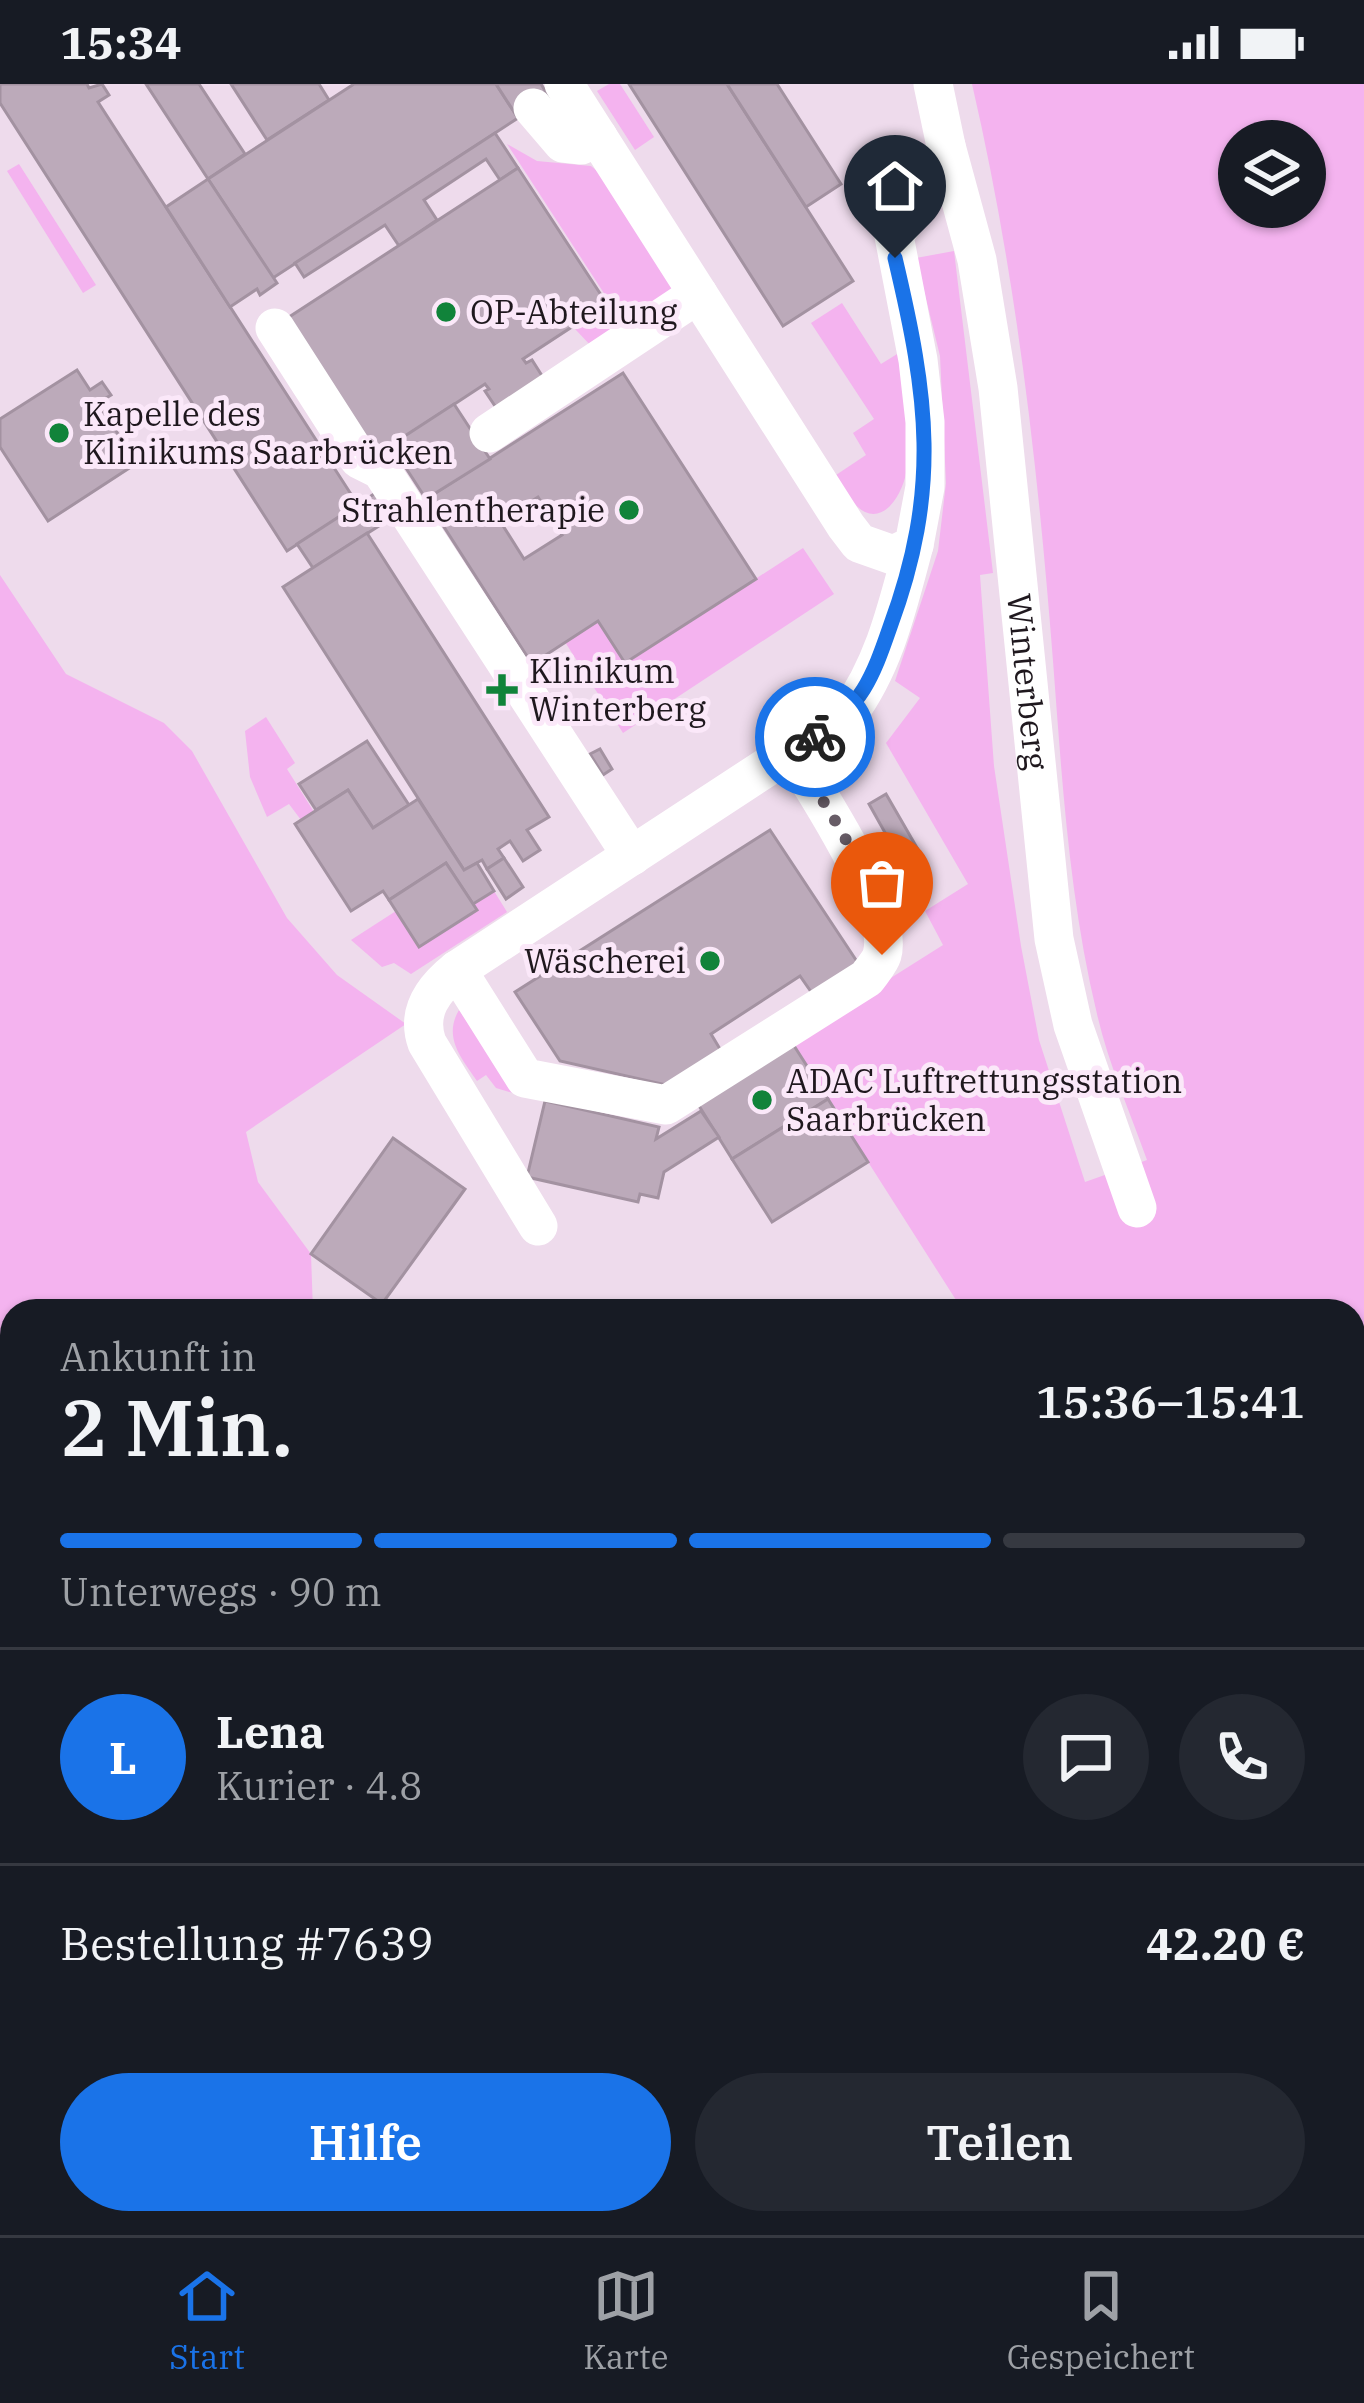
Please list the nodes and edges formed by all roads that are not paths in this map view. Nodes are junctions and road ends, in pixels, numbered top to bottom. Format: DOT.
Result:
graph roads {
  1 [pos="933,84"];
  2 [pos="549,96"];
  3 [pos="946,146"];
  4 [pos="698,294"];
  5 [pos="275,328"];
  6 [pos="489,433"];
  7 [pos="914,545"];
  8 [pos="792,753"];
  9 [pos="632,856"];
  10 [pos="457,970"];
  11 [pos="1137,1208"];
  12 [pos="538,1226"];
  1 -- 3 [label="street, Winterberg"];
  2 -- 4 [label="street"];
  3 -- 7 [label="street"];
  3 -- 11 [label="street, Winterberg"];
  4 -- 6 [label="street"];
  4 -- 7 [label="street"];
  5 -- 9 [label="street"];
  7 -- 8 [label="street"];
  8 -- 9 [label="street"];
  8 -- 10 [label="street"];
  9 -- 10 [label="street"];
  10 -- 12 [label="street"];
}
